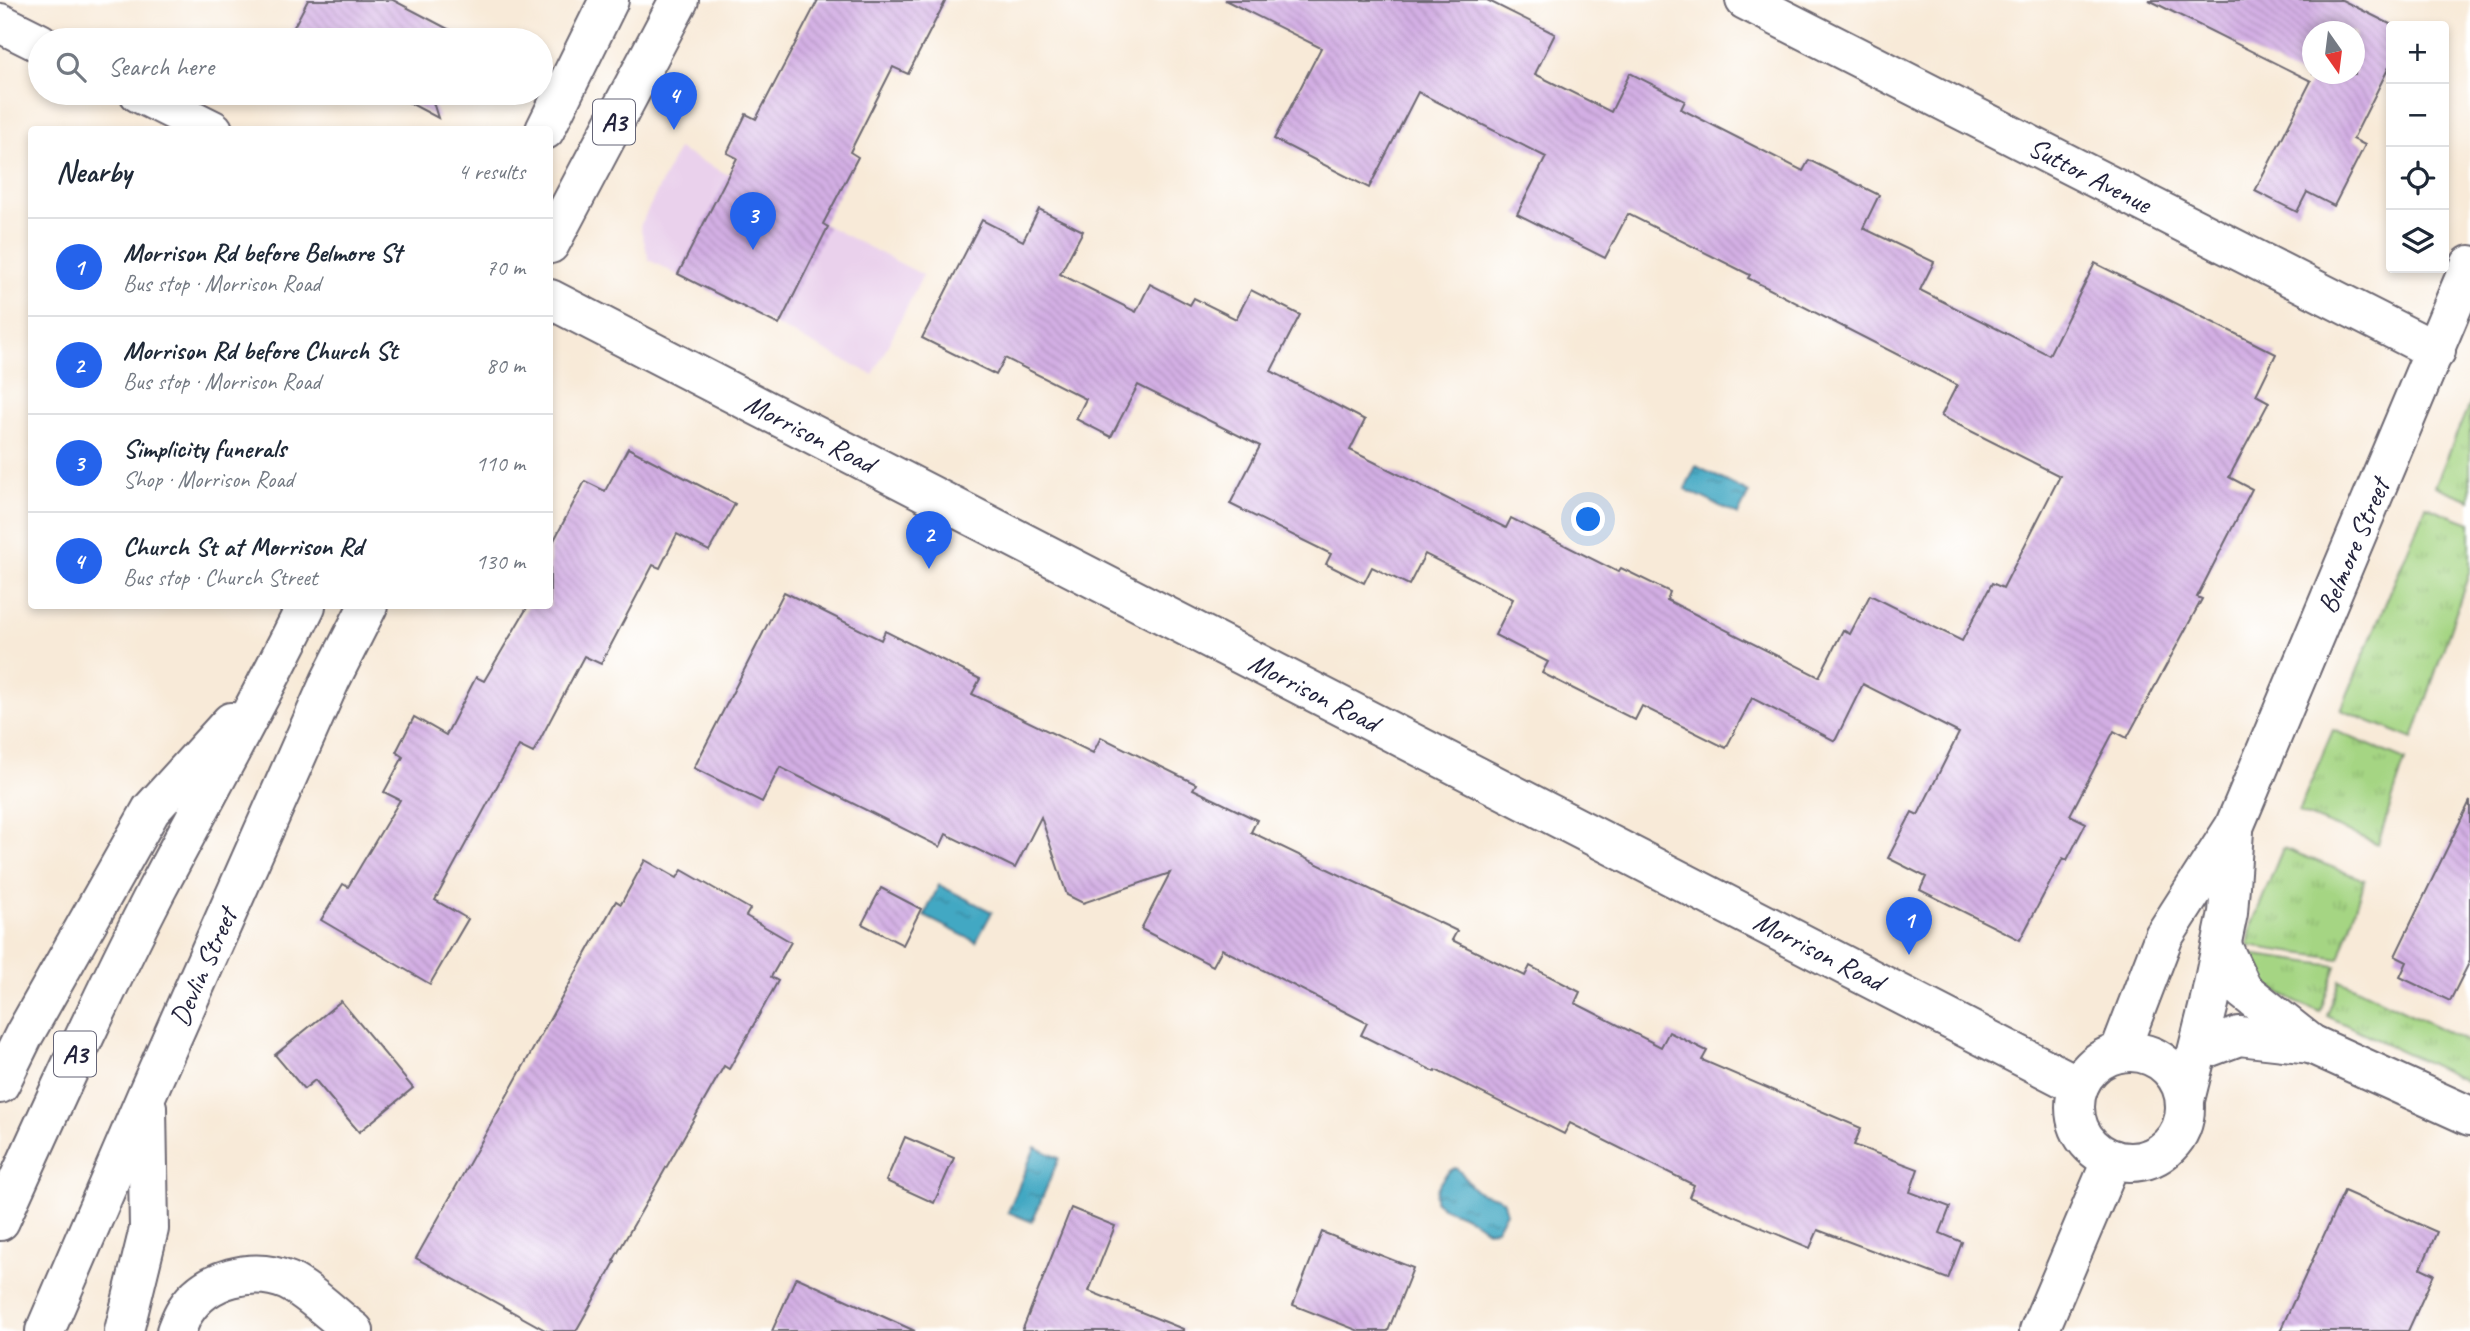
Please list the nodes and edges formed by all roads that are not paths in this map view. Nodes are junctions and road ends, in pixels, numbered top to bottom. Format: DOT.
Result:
graph roads {
  1 [pos="609,0"];
  2 [pos="679,0"];
  3 [pos="1745,0"];
  4 [pos="0,23"];
  5 [pos="28,37"];
  6 [pos="163,105"];
  7 [pos="205,126"];
  8 [pos="547,126"];
  9 [pos="553,238"];
  10 [pos="2470,265"];
  11 [pos="553,301"];
  12 [pos="2436,351"];
  13 [pos="305,609"];
  14 [pos="366,609"];
  15 [pos="270,680"];
  16 [pos="2234,827"];
  17 [pos="2222,946"];
  18 [pos="2311,1044"];
  19 [pos="2199,1051"];
  20 [pos="2119,1052"];
  21 [pos="0,1084"];
  22 [pos="2079,1086"];
  23 [pos="146,1094"];
  24 [pos="2185,1100"];
  25 [pos="2470,1116"];
  26 [pos="2112,1159"];
  27 [pos="0,1221"];
  28 [pos="46,1331"];
  29 [pos="124,1331"];
  30 [pos="176,1331"];
  31 [pos="354,1331"];
  32 [pos="2039,1331"];
  1 -- 8 [label="main road, A3"];
  2 -- 9 [label="main road, A3"];
  3 -- 12 [label="main road, Suttor Avenue"];
  4 -- 5 [label="main road"];
  6 -- 7 [label="main road"];
  10 -- 12 [label="main road, Belmore Street"];
  11 -- 22 [label="main road, Morrison Road"];
  12 -- 16 [label="main road, Belmore Street"];
  13 -- 15 [label="main road, A3"];
  14 -- 23 [label="main road, Devlin Street"];
  15 -- 21 [label="main road"];
  15 -- 27 [label="main road, A3"];
  16 -- 17 [label="main road, Belmore Street"];
  16 -- 20 [label="main road, Belmore Street"];
  17 -- 18 [label="main road"];
  17 -- 19 [label="main road, Belmore Street"];
  18 -- 19 [label="main road"];
  18 -- 25 [label="main road"];
  19 -- 24 [label="main road, Belmore Street"];
  20 -- 22 [label="main road"];
  20 -- 24 [label="main road"];
  22 -- 26 [label="main road"];
  23 -- 28 [label="main road, Devlin Street"];
  23 -- 29 [label="main road"];
  24 -- 26 [label="main road"];
  26 -- 32 [label="main road"];
  30 -- 31 [label="main road"];
}
